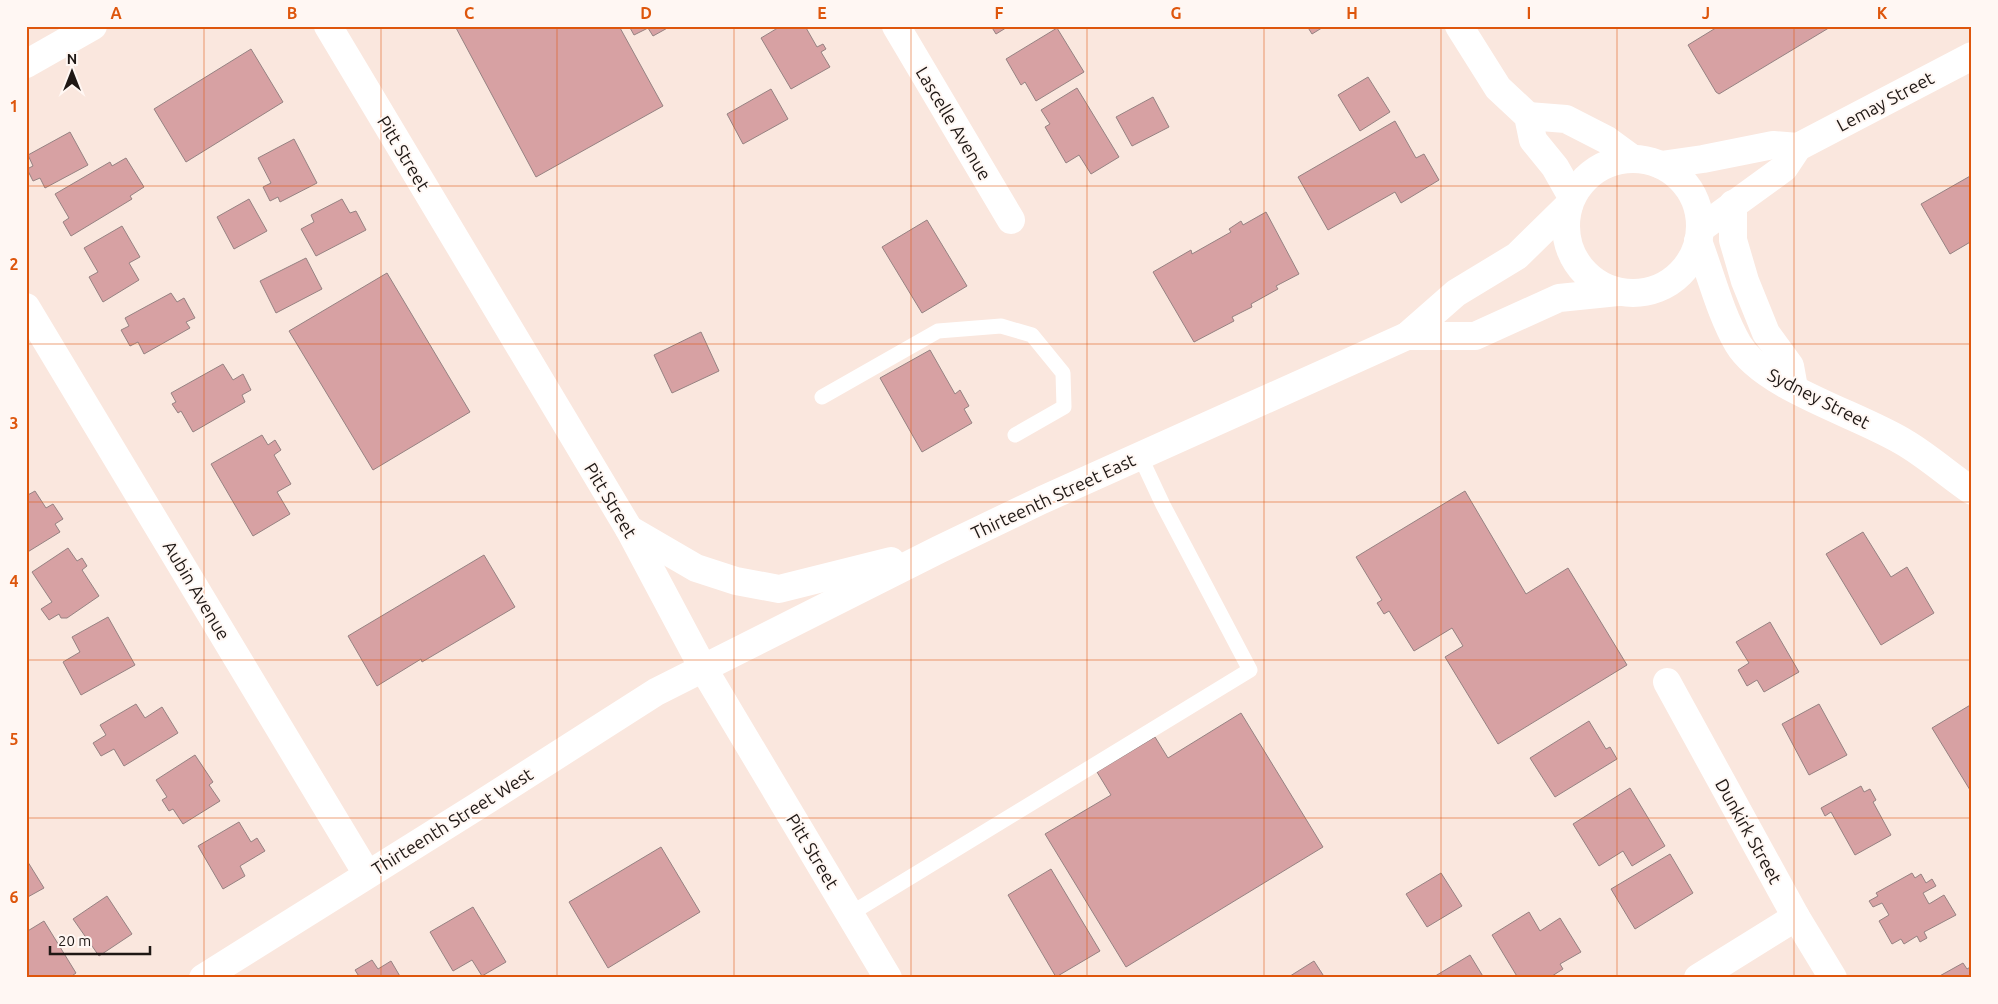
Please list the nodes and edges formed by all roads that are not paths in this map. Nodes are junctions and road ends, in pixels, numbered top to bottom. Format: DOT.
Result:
graph roads {
  1 [pos="93,26"];
  2 [pos="328,26"];
  3 [pos="896,26"];
  4 [pos="1459,26"];
  5 [pos="1972,56"];
  6 [pos="26,64"];
  7 [pos="1528,116"];
  8 [pos="1798,147"];
  9 [pos="1633,159"];
  10 [pos="1661,165"];
  11 [pos="1571,201"];
  12 [pos="1734,204"];
  13 [pos="1012,220"];
  14 [pos="1699,235"];
  15 [pos="1618,292"];
  16 [pos="26,307"];
  17 [pos="1407,336"];
  18 [pos="1794,388"];
  19 [pos="822,397"];
  20 [pos="1015,435"];
  21 [pos="1140,456"];
  22 [pos="1972,491"];
  23 [pos="629,529"];
  24 [pos="938,550"];
  25 [pos="704,668"];
  26 [pos="1667,682"];
  27 [pos="367,874"];
  28 [pos="850,914"];
  29 [pos="1796,917"];
  30 [pos="203,978"];
  31 [pos="888,978"];
  32 [pos="1698,978"];
  33 [pos="1833,978"];
  1 -- 6 [label="street"];
  2 -- 23 [label="street, Pitt Street"];
  3 -- 13 [label="street, Lascelle Avenue"];
  4 -- 7 [label="street"];
  5 -- 8 [label="street, Lemay Street"];
  7 -- 9 [label="street"];
  7 -- 11 [label="street"];
  8 -- 10 [label="street"];
  8 -- 12 [label="street, Lemay Street"];
  9 -- 10 [label="street"];
  9 -- 11 [label="street"];
  10 -- 14 [label="street"];
  11 -- 15 [label="street"];
  11 -- 17 [label="street, Thirteenth Street East"];
  12 -- 14 [label="street, Lemay Street"];
  12 -- 18 [label="street"];
  14 -- 15 [label="street"];
  14 -- 18 [label="street, Sydney Street"];
  15 -- 17 [label="street, Thirteenth Street East"];
  16 -- 27 [label="street, Aubin Avenue"];
  17 -- 21 [label="street, Thirteenth Street East"];
  18 -- 22 [label="street, Sydney Street"];
  19 -- 20 [label="lane"];
  21 -- 24 [label="street, Thirteenth Street East"];
  21 -- 28 [label="lane"];
  23 -- 24 [label="street"];
  23 -- 25 [label="street, Pitt Street"];
  24 -- 25 [label="street, Thirteenth Street East"];
  25 -- 27 [label="street, Thirteenth Street West"];
  25 -- 28 [label="street, Pitt Street"];
  26 -- 29 [label="street, Dunkirk Street"];
  27 -- 30 [label="street, Thirteenth Street West"];
  28 -- 31 [label="street, Pitt Street"];
  29 -- 32 [label="street"];
  29 -- 33 [label="street, Dunkirk Street"];
}
